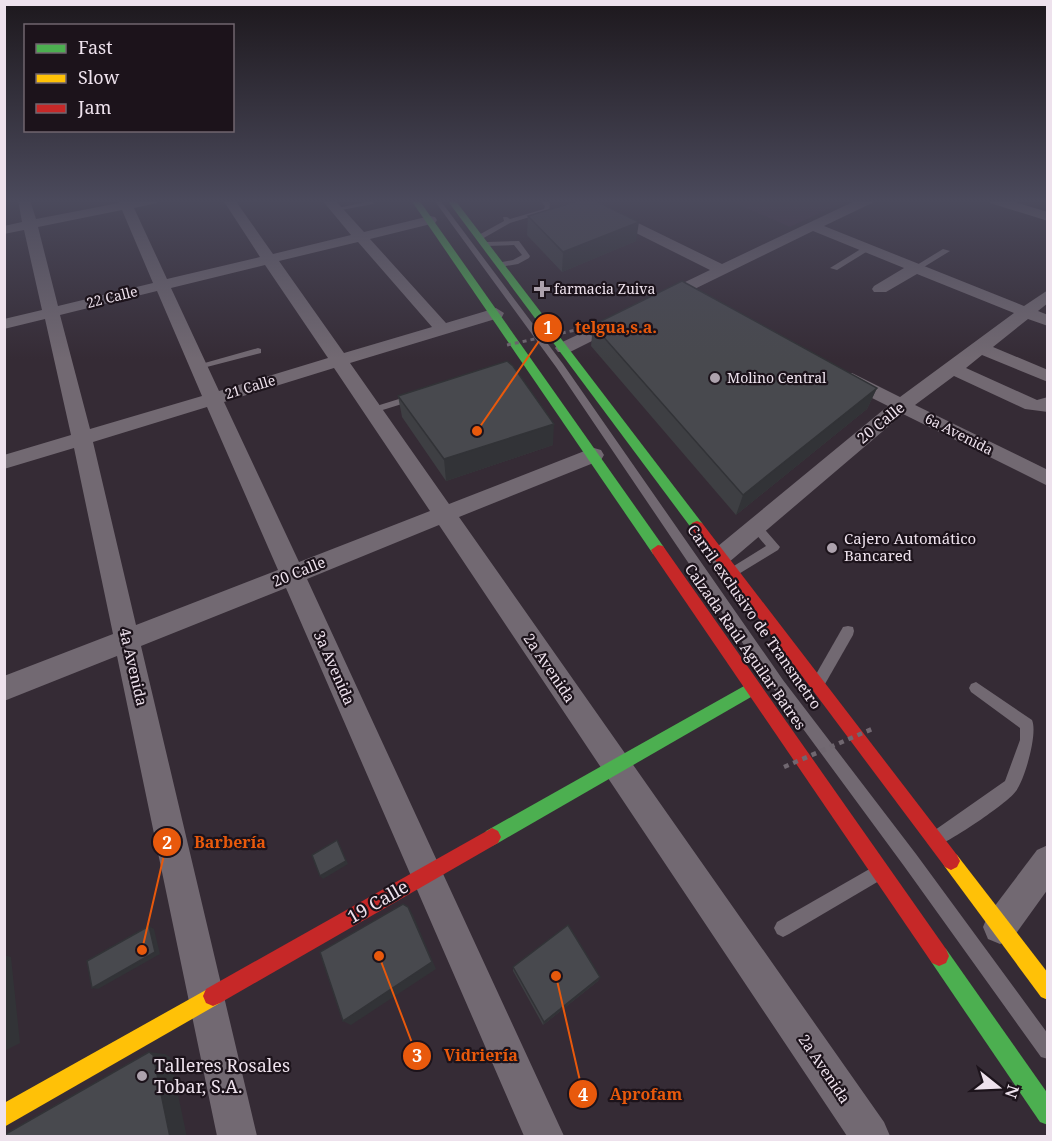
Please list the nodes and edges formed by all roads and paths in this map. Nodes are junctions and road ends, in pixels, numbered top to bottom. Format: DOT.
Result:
graph roads {
  1 [pos="31,253"];
  2 [pos="148,253"];
  3 [pos="266,253"];
  4 [pos="294,253"];
  5 [pos="375,253"];
  6 [pos="453,253"];
  7 [pos="476,253"];
  8 [pos="492,253"];
  9 [pos="524,253"];
  10 [pos="688,253"];
  11 [pos="756,253"];
  12 [pos="860,253"];
  13 [pos="878,253"];
  14 [pos="941,253"];
  15 [pos="270,259"];
  16 [pos="500,265"];
  17 [pos="834,268"];
  18 [pos="916,268"];
  19 [pos="722,270"];
  20 [pos="162,285"];
  21 [pos="880,289"];
  22 [pos="677,292"];
  23 [pos="1047,295"];
  24 [pos="699,303"];
  25 [pos="50,312"];
  26 [pos="1026,312"];
  27 [pos="496,313"];
  28 [pos="1047,321"];
  29 [pos="4,324"];
  30 [pos="442,329"];
  31 [pos="576,330"];
  32 [pos="507,345"];
  33 [pos="564,348"];
  34 [pos="981,348"];
  35 [pos="258,351"];
  36 [pos="339,360"];
  37 [pos="199,366"];
  38 [pos="827,368"];
  39 [pos="953,369"];
  40 [pos="1047,377"];
  41 [pos="424,395"];
  42 [pos="213,399"];
  43 [pos="1047,403"];
  44 [pos="902,405"];
  45 [pos="373,410"];
  46 [pos="82,438"];
  47 [pos="594,455"];
  48 [pos="4,462"];
  49 [pos="1047,479"];
  50 [pos="444,514"];
  51 [pos="756,527"];
  52 [pos="726,564"];
  53 [pos="292,575"];
  54 [pos="848,631"];
  55 [pos="127,640"];
  56 [pos="818,684"];
  57 [pos="753,688"];
  58 [pos="976,688"];
  59 [pos="4,689"];
  60 [pos="872,729"];
  61 [pos="616,766"];
  62 [pos="784,767"];
  63 [pos="934,839"];
  64 [pos="1047,861"];
  65 [pos="879,871"];
  66 [pos="427,874"];
  67 [pos="1000,927"];
  68 [pos="783,928"];
  69 [pos="1045,983"];
  70 [pos="208,1000"];
  71 [pos="1047,1050"];
  72 [pos="1047,1114"];
  73 [pos="4,1116"];
  74 [pos="237,1137"];
  75 [pos="544,1137"];
  76 [pos="870,1137"];
  1 -- 25 [label="street, 4a Avenida"];
  2 -- 20 [label="street, 3a Avenida"];
  3 -- 15 [label="street, 2a Avenida"];
  4 -- 15 [label="street, 22 Calle"];
  5 -- 30 [label="street"];
  6 -- 27 [label="main road, Calzada Raúl Aguilar Batres"];
  7 -- 71 [label="lane, Carril exclusivo de Transmetro"];
  8 -- 16 [label="main road, Calzada Raúl Aguilar Batres"];
  9 -- 16 [label="lane"];
  10 -- 19 [label="street"];
  11 -- 19 [label="street"];
  12 -- 17 [label="lane"];
  13 -- 18 [label="street"];
  14 -- 18 [label="lane"];
  15 -- 20 [label="street, 22 Calle"];
  15 -- 36 [label="street, 2a Avenida"];
  16 -- 33 [label="main road, Calzada Raúl Aguilar Batres"];
  18 -- 21 [label="street"];
  18 -- 26 [label="street"];
  19 -- 22 [label="street"];
  20 -- 25 [label="street, 22 Calle"];
  20 -- 37 [label="street, 3a Avenida"];
  22 -- 24 [label="street"];
  22 -- 33 [label="street"];
  23 -- 26 [label="street, 20 Calle"];
  25 -- 29 [label="street, 22 Calle"];
  25 -- 46 [label="street, 4a Avenida"];
  26 -- 28 [label="street"];
  26 -- 34 [label="street, 20 Calle"];
  27 -- 30 [label="street, 21 Calle"];
  27 -- 47 [label="main road, Calzada Raúl Aguilar Batres"];
  30 -- 36 [label="street, 21 Calle"];
  31 -- 32 [label="path, bridge"];
  33 -- 52 [label="main road, Calzada Raúl Aguilar Batres"];
  34 -- 39 [label="street, 20 Calle"];
  34 -- 40 [label="street"];
  35 -- 37 [label="lane"];
  36 -- 42 [label="street, 21 Calle"];
  36 -- 45 [label="street, 2a Avenida"];
  37 -- 42 [label="street, 3a Avenida"];
  38 -- 44 [label="street, 6a Avenida"];
  39 -- 43 [label="street"];
  39 -- 44 [label="street, 20 Calle"];
  41 -- 45 [label="lane"];
  42 -- 46 [label="street, 21 Calle"];
  42 -- 53 [label="street, 3a Avenida"];
  44 -- 49 [label="street, 6a Avenida"];
  44 -- 51 [label="street, 20 Calle"];
  45 -- 50 [label="street, 2a Avenida"];
  46 -- 48 [label="street, 21 Calle"];
  46 -- 55 [label="street, 4a Avenida"];
  47 -- 50 [label="street, 20 Calle"];
  47 -- 57 [label="main road, Calzada Raúl Aguilar Batres"];
  50 -- 53 [label="street, 20 Calle"];
  50 -- 61 [label="street, 2a Avenida"];
  51 -- 52 [label="street, 20 Calle"];
  51 -- 52 [label="lane"];
  52 -- 56 [label="main road, Calzada Raúl Aguilar Batres"];
  53 -- 55 [label="street, 20 Calle"];
  53 -- 66 [label="street, 3a Avenida"];
  54 -- 56 [label="lane"];
  55 -- 59 [label="street, 20 Calle"];
  55 -- 70 [label="street, 4a Avenida"];
  56 -- 63 [label="main road, Calzada Raúl Aguilar Batres"];
  57 -- 61 [label="main road, 19 Calle"];
  57 -- 65 [label="main road, Calzada Raúl Aguilar Batres"];
  58 -- 63 [label="lane"];
  60 -- 62 [label="path, bridge"];
  61 -- 66 [label="main road, 19 Calle"];
  61 -- 76 [label="street, 2a Avenida"];
  63 -- 67 [label="main road, Calzada Raúl Aguilar Batres"];
  64 -- 67 [label="street"];
  65 -- 68 [label="lane"];
  65 -- 72 [label="main road, Calzada Raúl Aguilar Batres"];
  66 -- 70 [label="main road, 19 Calle"];
  66 -- 75 [label="street, 3a Avenida"];
  67 -- 69 [label="main road, Calzada Raúl Aguilar Batres"];
  70 -- 73 [label="main road, 19 Calle"];
  70 -- 74 [label="street, 4a Avenida"];
}
